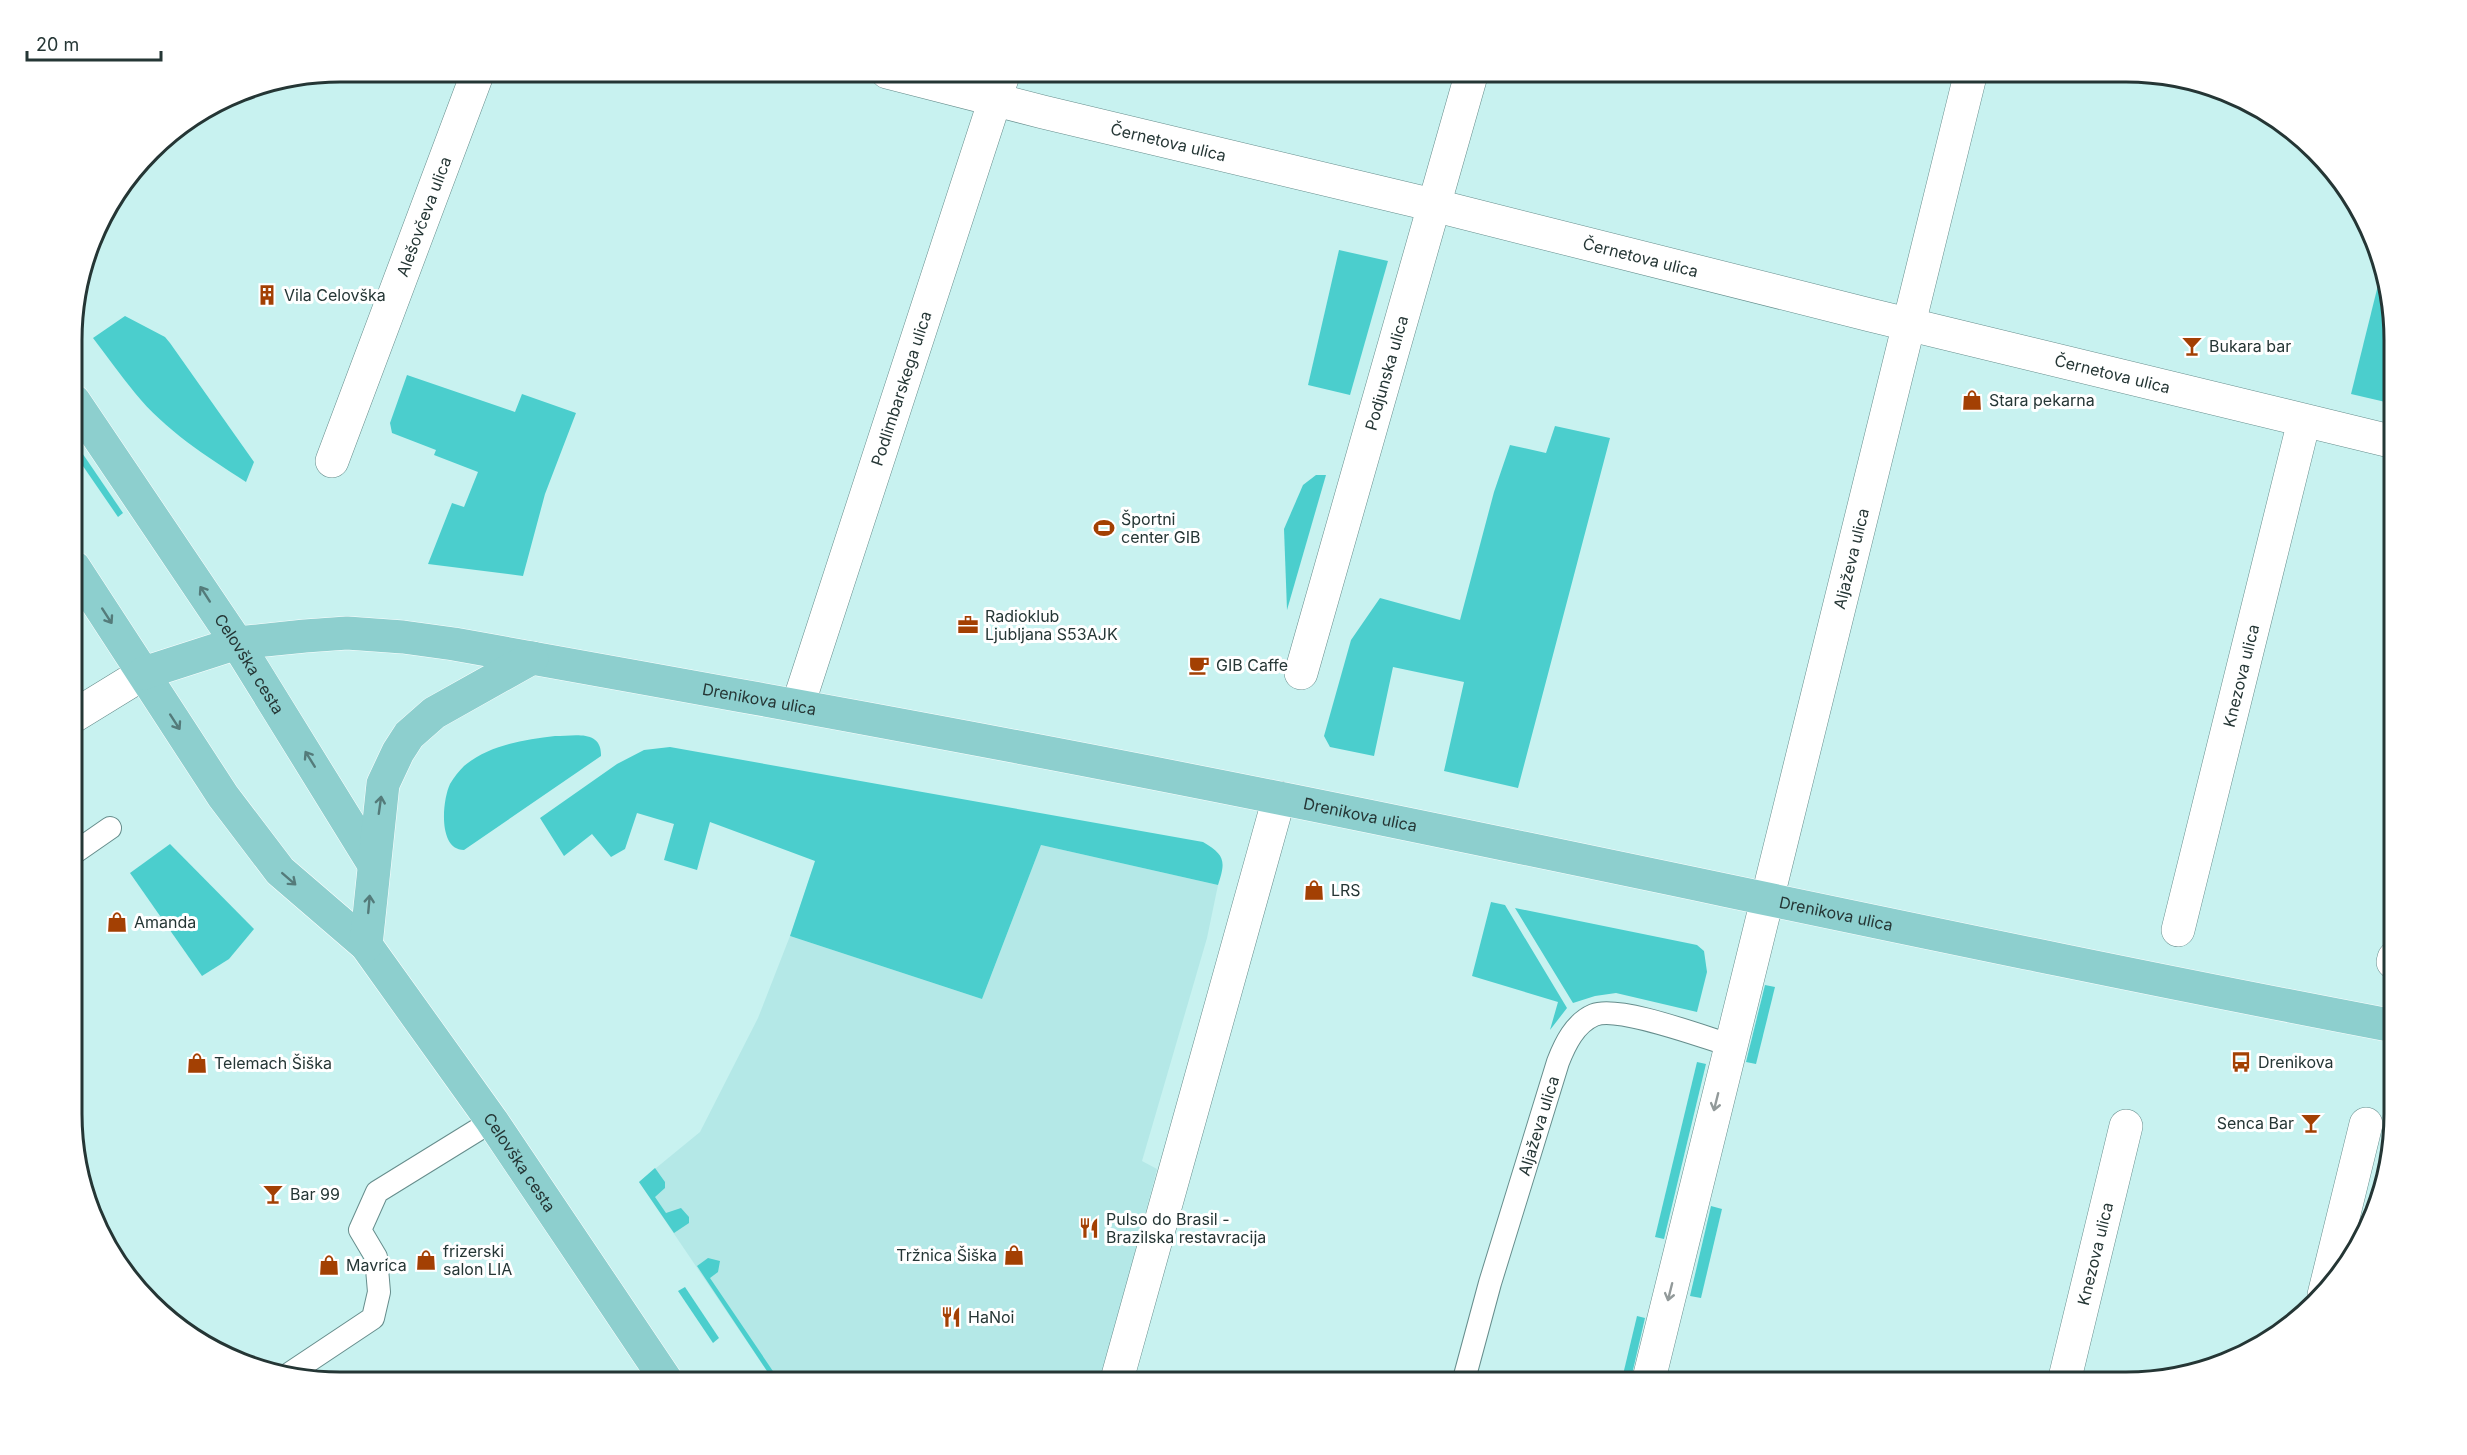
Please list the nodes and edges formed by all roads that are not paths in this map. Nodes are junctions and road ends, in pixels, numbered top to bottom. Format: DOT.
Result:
graph roads {
  1 [pos="474,82"];
  2 [pos="968,82"];
  3 [pos="1469,82"];
  4 [pos="1968,82"];
  5 [pos="1000,86"];
  6 [pos="1433,205"];
  7 [pos="1908,324"];
  8 [pos="82,413"];
  9 [pos="2304,420"];
  10 [pos="2384,440"];
  11 [pos="332,461"];
  12 [pos="82,579"];
  13 [pos="237,643"];
  14 [pos="532,658"];
  15 [pos="144,673"];
  16 [pos="1301,673"];
  17 [pos="798,705"];
  18 [pos="82,711"];
  19 [pos="1279,798"];
  20 [pos="110,828"];
  21 [pos="82,847"];
  22 [pos="373,863"];
  23 [pos="1766,898"];
  24 [pos="2178,930"];
  25 [pos="366,945"];
  26 [pos="2384,1024"];
  27 [pos="1730,1045"];
  28 [pos="492,1121"];
  29 [pos="2366,1124"];
  30 [pos="2126,1126"];
  31 [pos="2329,1274"];
  32 [pos="297,1369"];
  33 [pos="661,1372"];
  34 [pos="1119,1372"];
  35 [pos="1466,1372"];
  36 [pos="1651,1372"];
  37 [pos="2066,1372"];
  1 -- 11 [label="street, Alešovčeva ulica"];
  2 -- 5 [label="street, Černetova ulica"];
  3 -- 6 [label="street, Podjunska ulica"];
  4 -- 7 [label="street, Aljaževa ulica"];
  5 -- 6 [label="street, Černetova ulica"];
  5 -- 17 [label="street, Podlimbarskega ulica"];
  6 -- 7 [label="street, Černetova ulica"];
  6 -- 16 [label="street, Podjunska ulica"];
  7 -- 9 [label="street, Černetova ulica"];
  7 -- 23 [label="street, Aljaževa ulica"];
  13 -- 8 [label="main road, Celovška cesta, one-way"];
  9 -- 10 [label="street, Černetova ulica"];
  9 -- 24 [label="street, Knezova ulica"];
  12 -- 15 [label="main road, Celovška cesta, one-way"];
  13 -- 14 [label="main road, Drenikova ulica"];
  13 -- 15 [label="main road, Drenikova ulica"];
  22 -- 13 [label="main road, Celovška cesta, one-way"];
  14 -- 17 [label="main road, Drenikova ulica"];
  22 -- 14 [label="main road, one-way"];
  15 -- 18 [label="street"];
  15 -- 25 [label="main road, Celovška cesta, one-way"];
  17 -- 19 [label="main road, Drenikova ulica"];
  19 -- 23 [label="main road, Drenikova ulica"];
  19 -- 34 [label="street"];
  20 -- 21 [label="lane"];
  25 -- 22 [label="main road, one-way"];
  23 -- 26 [label="main road, Drenikova ulica"];
  23 -- 27 [label="street, Aljaževa ulica"];
  25 -- 28 [label="main road, Celovška cesta"];
  27 -- 35 [label="lane, Aljaževa ulica"];
  27 -- 36 [label="street, Aljaževa ulica, one-way"];
  28 -- 32 [label="lane"];
  28 -- 33 [label="main road, Celovška cesta"];
  29 -- 31 [label="street"];
  30 -- 37 [label="street, Knezova ulica"];
}
